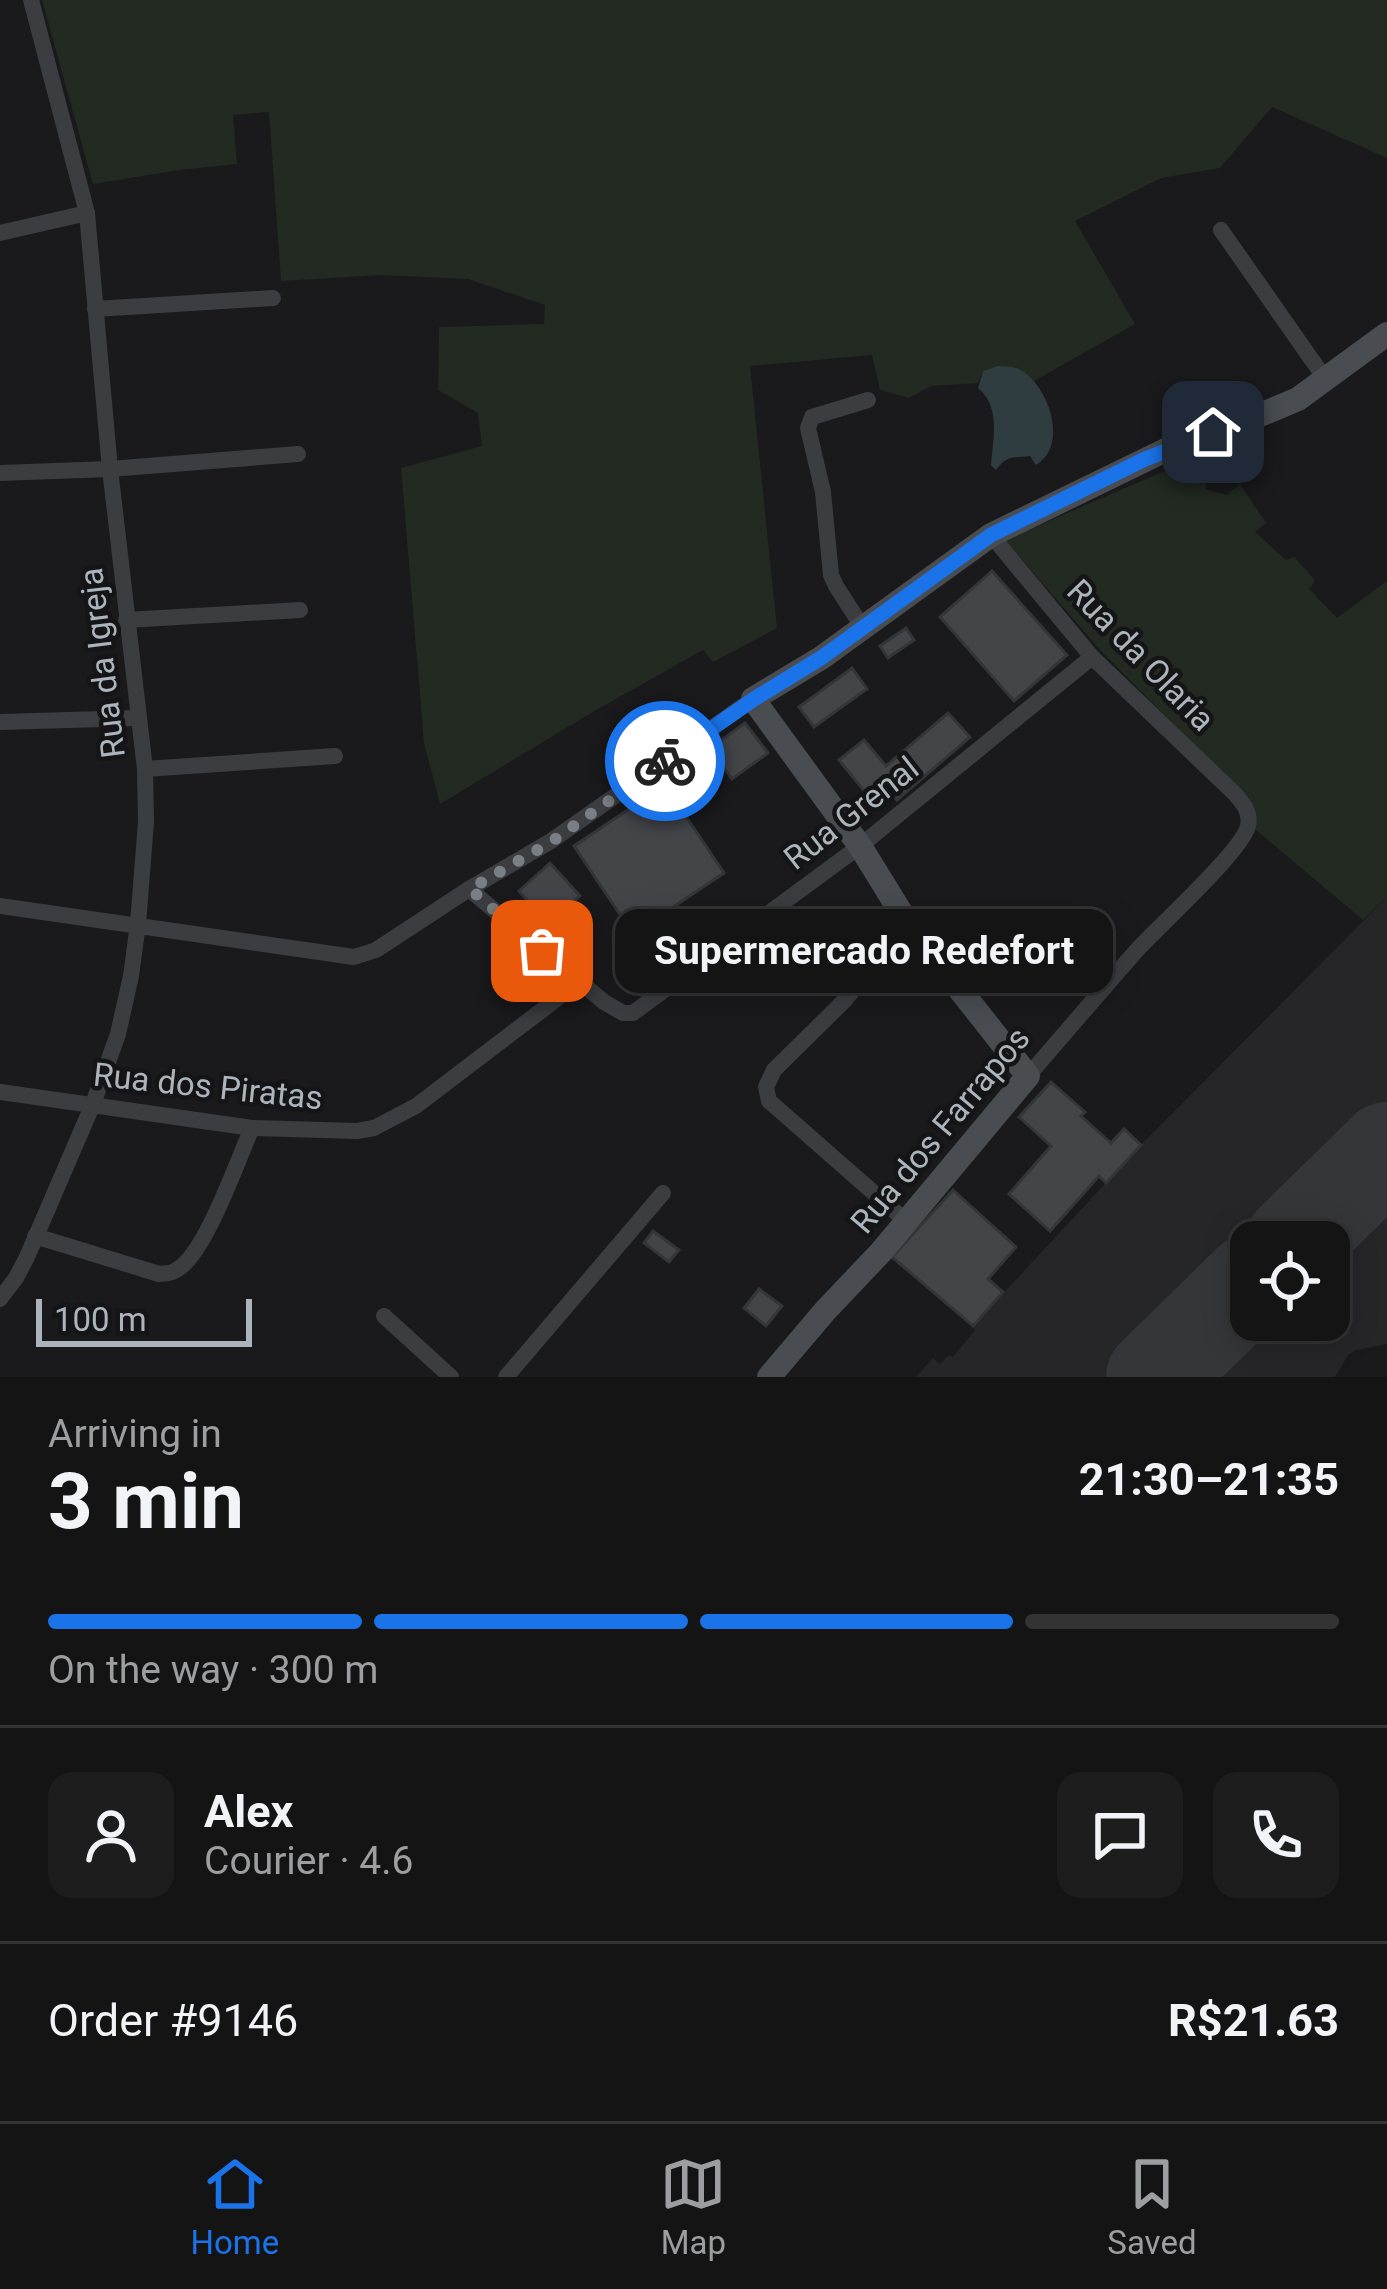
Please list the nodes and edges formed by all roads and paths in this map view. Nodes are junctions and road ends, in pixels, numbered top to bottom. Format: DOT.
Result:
graph roads {
  1 [pos="31,0"];
  2 [pos="87,213"];
  3 [pos="1221,230"];
  4 [pos="0,233"];
  5 [pos="273,298"];
  6 [pos="94,309"];
  7 [pos="1387,334"];
  8 [pos="1326,380"];
  9 [pos="868,400"];
  10 [pos="298,454"];
  11 [pos="110,469"];
  12 [pos="0,473"];
  13 [pos="991,535"];
  14 [pos="300,610"];
  15 [pos="126,620"];
  16 [pos="863,628"];
  17 [pos="1092,657"];
  18 [pos="754,699"];
  19 [pos="137,718"];
  20 [pos="0,722"];
  21 [pos="335,756"];
  22 [pos="145,769"];
  23 [pos="1248,815"];
  24 [pos="860,846"];
  25 [pos="470,889"];
  26 [pos="0,906"];
  27 [pos="908,924"];
  28 [pos="138,925"];
  29 [pos="579,982"];
  30 [pos="1028,1076"];
  31 [pos="0,1092"];
  32 [pos="93,1104"];
  33 [pos="252,1128"];
  34 [pos="663,1193"];
  35 [pos="907,1222"];
  36 [pos="35,1237"];
  37 [pos="0,1299"];
  38 [pos="384,1316"];
  39 [pos="451,1377"];
  40 [pos="506,1377"];
  41 [pos="770,1377"];
  1 -- 2 [label="street, Rua da Igreja"];
  2 -- 4 [label="street"];
  2 -- 6 [label="street, Rua da Igreja"];
  3 -- 8 [label="street"];
  5 -- 6 [label="street"];
  6 -- 11 [label="street, Rua da Igreja"];
  7 -- 8 [label="street"];
  8 -- 13 [label="street"];
  9 -- 16 [label="street"];
  10 -- 11 [label="street"];
  11 -- 12 [label="street"];
  11 -- 15 [label="street, Rua da Igreja"];
  13 -- 16 [label="street"];
  13 -- 17 [label="street, Rua da Olaria"];
  14 -- 15 [label="street"];
  15 -- 19 [label="street, Rua da Igreja"];
  16 -- 18 [label="street"];
  17 -- 23 [label="street, Rua da Olaria"];
  17 -- 24 [label="street, Rua Grenal"];
  18 -- 24 [label="street"];
  18 -- 25 [label="street"];
  19 -- 20 [label="street"];
  19 -- 22 [label="street, Rua da Igreja"];
  21 -- 22 [label="street"];
  22 -- 28 [label="street, Rua da Igreja"];
  23 -- 30 [label="street, Rua dos Farrapos"];
  24 -- 27 [label="street"];
  24 -- 29 [label="street, Rua Grenal"];
  25 -- 28 [label="street"];
  25 -- 29 [label="street"];
  26 -- 28 [label="street"];
  27 -- 30 [label="street"];
  27 -- 35 [label="street"];
  28 -- 32 [label="street, Rua da Igreja"];
  29 -- 33 [label="street, Rua dos Piratas"];
  30 -- 35 [label="street, Rua dos Farrapos"];
  31 -- 32 [label="street, Rua dos Piratas"];
  32 -- 33 [label="street, Rua dos Piratas"];
  32 -- 36 [label="street, Rua da Igreja"];
  33 -- 36 [label="street"];
  34 -- 40 [label="street"];
  35 -- 41 [label="street, Rua dos Farrapos"];
  36 -- 37 [label="street, Rua da Igreja"];
  38 -- 39 [label="street"];
}
